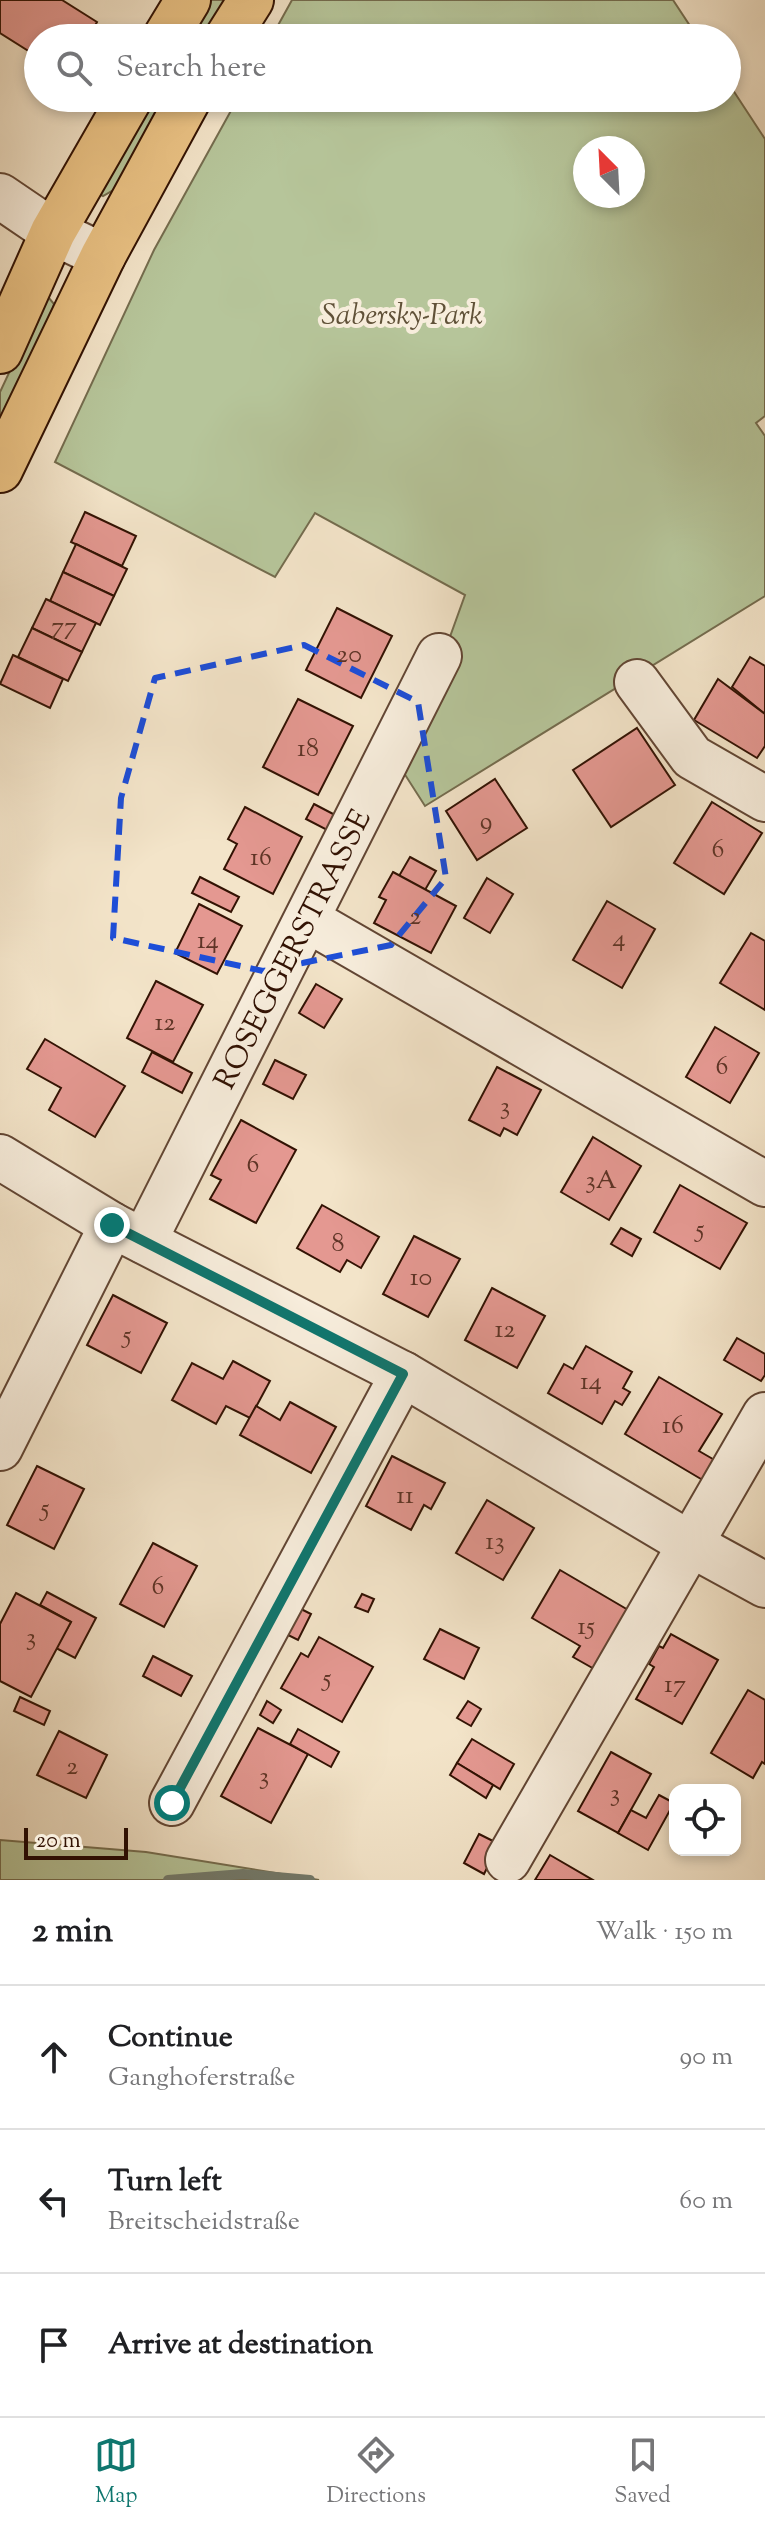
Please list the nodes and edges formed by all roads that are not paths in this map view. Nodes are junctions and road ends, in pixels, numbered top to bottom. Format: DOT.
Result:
graph roads {
  1 [pos="188,0"];
  2 [pos="251,0"];
  3 [pos="173,24"];
  4 [pos="236,24"];
  5 [pos="122,112"];
  6 [pos="181,112"];
  7 [pos="0,196"];
  8 [pos="53,232"];
  9 [pos="103,256"];
  10 [pos="0,351"];
  11 [pos="0,470"];
  12 [pos="439,656"];
  13 [pos="637,682"];
  14 [pos="765,799"];
  15 [pos="308,920"];
  16 [pos="0,1157"];
  17 [pos="765,1184"];
  18 [pos="128,1233"];
  19 [pos="403,1374"];
  20 [pos="765,1415"];
  21 [pos="0,1448"];
  22 [pos="690,1544"];
  23 [pos="765,1585"];
  24 [pos="172,1803"];
  25 [pos="508,1860"];
  1 -- 3 [label="main road"];
  2 -- 4 [label="main road"];
  5 -- 8 [label="main road"];
  6 -- 9 [label="main road"];
  7 -- 8 [label="street"];
  8 -- 9 [label="street"];
  8 -- 10 [label="main road"];
  9 -- 11 [label="main road"];
  12 -- 15 [label="street, ROSEGGERSTRASSE"];
  13 -- 14 [label="street"];
  15 -- 17 [label="street"];
  15 -- 18 [label="street, ROSEGGERSTRASSE"];
  16 -- 18 [label="street"];
  18 -- 19 [label="street"];
  18 -- 21 [label="street, ROSEGGERSTRASSE"];
  19 -- 22 [label="street"];
  19 -- 24 [label="street"];
  20 -- 22 [label="street"];
  22 -- 23 [label="street"];
  22 -- 25 [label="street"];
}
